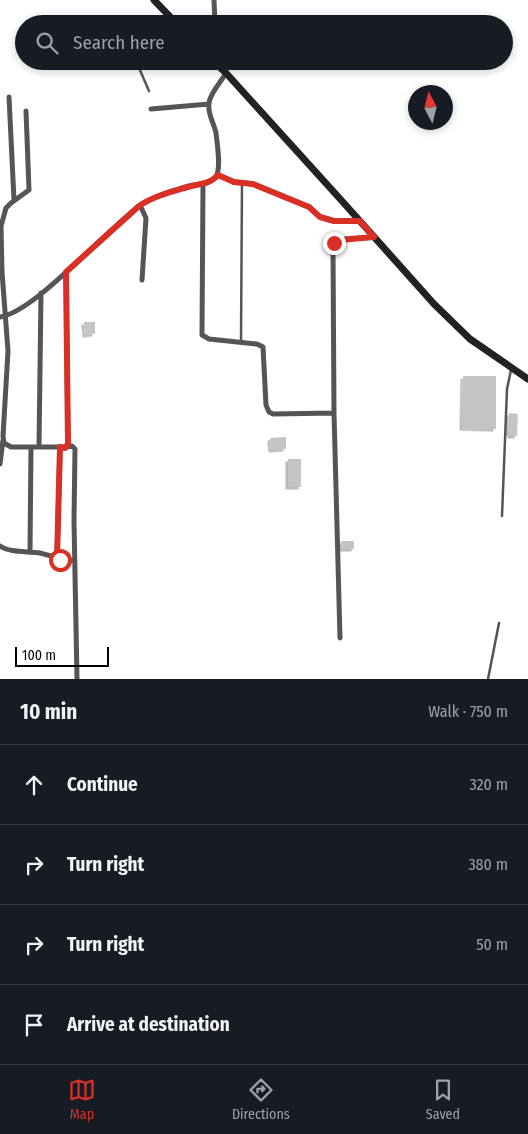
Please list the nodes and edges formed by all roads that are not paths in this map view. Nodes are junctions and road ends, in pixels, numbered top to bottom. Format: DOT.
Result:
graph roads {
  1 [pos="154,0"];
  2 [pos="214,0"];
  3 [pos="168,15"];
  4 [pos="215,15"];
  5 [pos="140,70"];
  6 [pos="223,70"];
  7 [pos="226,73"];
  8 [pos="149,91"];
  9 [pos="9,97"];
  10 [pos="209,104"];
  11 [pos="151,109"];
  12 [pos="26,111"];
  13 [pos="218,175"];
  14 [pos="242,183"];
  15 [pos="203,184"];
  16 [pos="14,200"];
  17 [pos="140,205"];
  18 [pos="360,221"];
  19 [pos="374,237"];
  20 [pos="66,272"];
  21 [pos="142,280"];
  22 [pos="41,293"];
  23 [pos="2,317"];
  24 [pos="241,343"];
  25 [pos="511,368"];
  26 [pos="528,379"];
  27 [pos="334,413"];
  28 [pos="3,440"];
  29 [pos="67,446"];
  30 [pos="31,447"];
  31 [pos="39,447"];
  32 [pos="60,447"];
  33 [pos="0,464"];
  34 [pos="502,516"];
  35 [pos="0,546"];
  36 [pos="30,552"];
  37 [pos="57,559"];
  38 [pos="75,561"];
  39 [pos="499,623"];
  40 [pos="340,638"];
  41 [pos="78,679"];
  42 [pos="488,679"];
  1 -- 3 [label="street"];
  2 -- 4 [label="street"];
  5 -- 8 [label="lane"];
  6 -- 7 [label="street"];
  7 -- 10 [label="street"];
  7 -- 18 [label="street"];
  9 -- 16 [label="street"];
  10 -- 11 [label="street"];
  10 -- 13 [label="street"];
  12 -- 16 [label="street"];
  13 -- 14 [label="street"];
  13 -- 15 [label="street"];
  14 -- 18 [label="street"];
  14 -- 24 [label="lane"];
  15 -- 17 [label="street"];
  15 -- 24 [label="street"];
  16 -- 23 [label="street"];
  17 -- 20 [label="street"];
  17 -- 21 [label="street"];
  18 -- 19 [label="street"];
  19 -- 25 [label="street"];
  19 -- 27 [label="street"];
  20 -- 22 [label="street"];
  20 -- 29 [label="street"];
  22 -- 23 [label="street"];
  22 -- 31 [label="street"];
  23 -- 28 [label="street"];
  24 -- 27 [label="street"];
  25 -- 26 [label="street"];
  25 -- 34 [label="lane"];
  27 -- 40 [label="street"];
  28 -- 30 [label="street"];
  28 -- 33 [label="street"];
  29 -- 32 [label="street"];
  29 -- 38 [label="street"];
  30 -- 31 [label="street"];
  30 -- 36 [label="street"];
  31 -- 32 [label="street"];
  32 -- 37 [label="street"];
  35 -- 36 [label="street"];
  36 -- 37 [label="street"];
  37 -- 38 [label="street"];
  38 -- 41 [label="street"];
  39 -- 42 [label="lane"];
}
